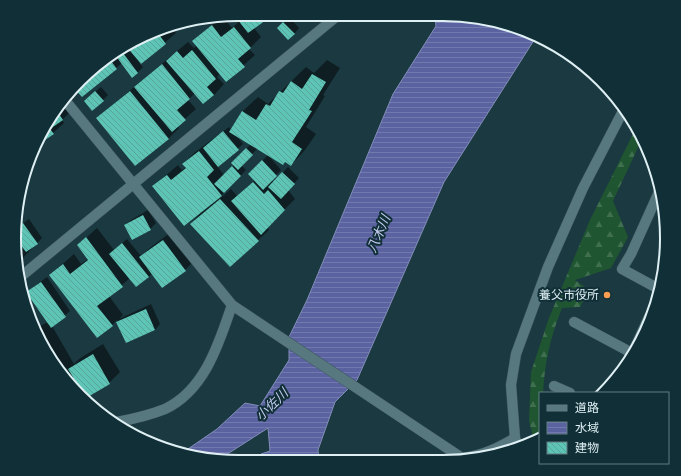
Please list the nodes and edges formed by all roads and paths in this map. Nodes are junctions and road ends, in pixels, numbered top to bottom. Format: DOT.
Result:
graph roads {
  1 [pos="331,21"];
  2 [pos="68,104"];
  3 [pos="622,115"];
  4 [pos="133,184"];
  5 [pos="656,196"];
  6 [pos="24,273"];
  7 [pos="655,287"];
  8 [pos="235,308"];
  9 [pos="574,322"];
  10 [pos="628,350"];
  11 [pos="554,386"];
  12 [pos="568,392"];
  13 [pos="122,421"];
  14 [pos="516,442"];
  15 [pos="456,455"];
  1 -- 4 [label="street"];
  2 -- 4 [label="street"];
  3 -- 14 [label="street"];
  4 -- 6 [label="street"];
  4 -- 8 [label="street"];
  5 -- 7 [label="street"];
  8 -- 13 [label="street"];
  8 -- 15 [label="street"];
  9 -- 10 [label="street"];
  11 -- 12 [label="street"];
}
